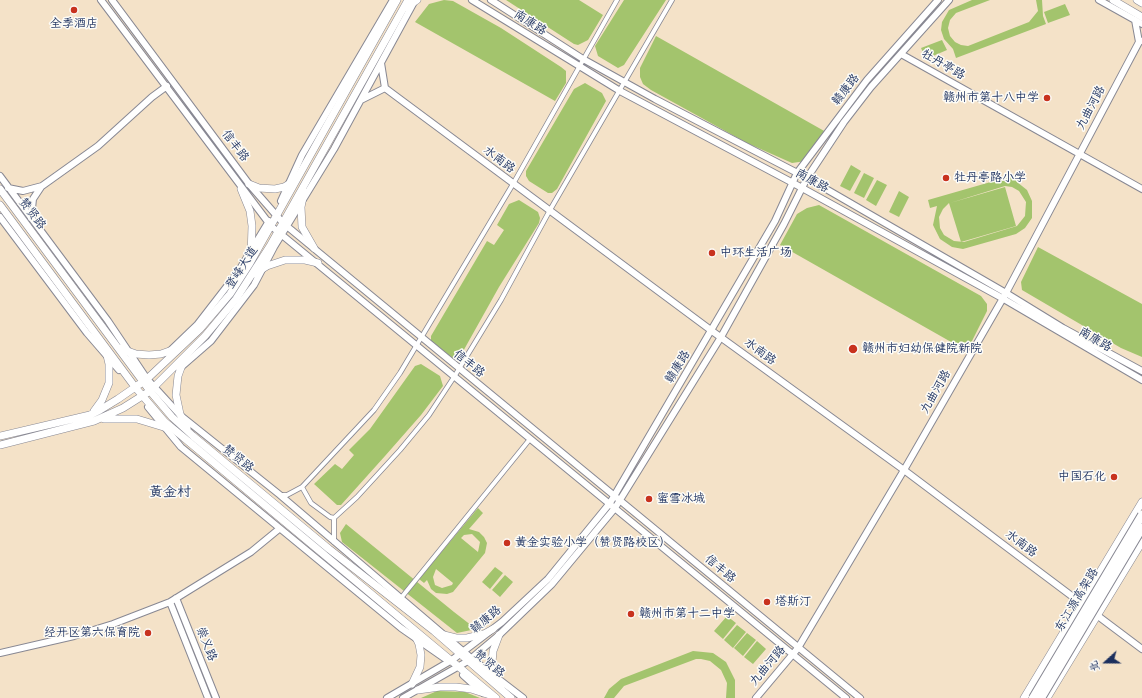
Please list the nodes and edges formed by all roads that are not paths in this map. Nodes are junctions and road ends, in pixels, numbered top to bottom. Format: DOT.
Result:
graph roads {
  1 [pos="101,0"];
  2 [pos="112,0"];
  3 [pos="393,0"];
  4 [pos="396,0"];
  5 [pos="413,0"];
  6 [pos="472,0"];
  7 [pos="491,0"];
  8 [pos="617,0"];
  9 [pos="672,0"];
  10 [pos="938,0"];
  11 [pos="949,0"];
  12 [pos="1099,0"];
  13 [pos="1113,0"];
  14 [pos="1137,0"];
  15 [pos="1142,3"];
  16 [pos="1142,16"];
  17 [pos="1135,20"];
  18 [pos="1142,24"];
  19 [pos="1140,41"];
  20 [pos="901,54"];
  21 [pos="583,59"];
  22 [pos="381,63"];
  23 [pos="579,66"];
  24 [pos="625,82"];
  25 [pos="167,86"];
  26 [pos="385,88"];
  27 [pos="620,91"];
  28 [pos="361,100"];
  29 [pos="1079,154"];
  30 [pos="797,173"];
  31 [pos="0,176"];
  32 [pos="807,178"];
  33 [pos="297,179"];
  34 [pos="793,183"];
  35 [pos="249,184"];
  36 [pos="513,184"];
  37 [pos="289,185"];
  38 [pos="304,185"];
  39 [pos="42,186"];
  40 [pos="8,188"];
  41 [pos="1142,188"];
  42 [pos="0,189"];
  43 [pos="241,189"];
  44 [pos="803,189"];
  45 [pos="301,204"];
  46 [pos="0,206"];
  47 [pos="550,210"];
  48 [pos="275,215"];
  49 [pos="0,217"];
  50 [pos="31,218"];
  51 [pos="270,225"];
  52 [pos="285,225"];
  53 [pos="280,233"];
  54 [pos="314,248"];
  55 [pos="252,250"];
  56 [pos="318,263"];
  57 [pos="250,264"];
  58 [pos="263,268"];
  59 [pos="250,276"];
  60 [pos="1004,296"];
  61 [pos="712,331"];
  62 [pos="721,337"];
  63 [pos="421,338"];
  64 [pos="100,340"];
  65 [pos="188,341"];
  66 [pos="417,345"];
  67 [pos="118,347"];
  68 [pos="128,352"];
  69 [pos="169,352"];
  70 [pos="108,357"];
  71 [pos="186,357"];
  72 [pos="180,368"];
  73 [pos="458,369"];
  74 [pos="1142,372"];
  75 [pos="454,377"];
  76 [pos="145,380"];
  77 [pos="1142,380"];
  78 [pos="134,388"];
  79 [pos="152,389"];
  80 [pos="141,397"];
  81 [pos="180,415"];
  82 [pos="92,418"];
  83 [pos="164,426"];
  84 [pos="0,436"];
  85 [pos="193,436"];
  86 [pos="182,437"];
  87 [pos="530,439"];
  88 [pos="0,445"];
  89 [pos="904,470"];
  90 [pos="302,487"];
  91 [pos="280,495"];
  92 [pos="614,496"];
  93 [pos="620,501"];
  94 [pos="1142,502"];
  95 [pos="610,503"];
  96 [pos="616,508"];
  97 [pos="1142,515"];
  98 [pos="334,518"];
  99 [pos="1142,528"];
  100 [pos="279,529"];
  101 [pos="334,542"];
  102 [pos="1142,542"];
  103 [pos="176,598"];
  104 [pos="401,598"];
  105 [pos="170,602"];
  106 [pos="1082,604"];
  107 [pos="1097,616"];
  108 [pos="409,624"];
  109 [pos="493,629"];
  110 [pos="434,631"];
  111 [pos="499,635"];
  112 [pos="446,636"];
  113 [pos="417,638"];
  114 [pos="798,648"];
  115 [pos="1142,649"];
  116 [pos="0,653"];
  117 [pos="462,653"];
  118 [pos="793,654"];
  119 [pos="470,660"];
  120 [pos="450,661"];
  121 [pos="458,668"];
  122 [pos="496,677"];
  123 [pos="415,687"];
  124 [pos="482,692"];
  125 [pos="509,696"];
  126 [pos="208,698"];
  127 [pos="216,698"];
  128 [pos="387,698"];
  129 [pos="403,698"];
  130 [pos="488,698"];
  131 [pos="496,698"];
  132 [pos="522,698"];
  133 [pos="756,698"];
  134 [pos="846,698"];
  135 [pos="860,698"];
  136 [pos="1024,698"];
  137 [pos="1033,698"];
  138 [pos="1041,698"];
  139 [pos="1048,698"];
  1 -- 25 [label="main road, 信丰路"];
  2 -- 35 [label="main road, 信丰路"];
  3 -- 37 [label="main road"];
  4 -- 33 [label="main road, 登峰大道"];
  5 -- 22 [label="main road"];
  5 -- 38 [label="main road, 登峰大道"];
  6 -- 23 [label="main road, 南康路"];
  7 -- 21 [label="main road, 南康路"];
  8 -- 21 [label="street"];
  9 -- 24 [label="street"];
  10 -- 30 [label="main road, 赣康路"];
  11 -- 20 [label="main road, 赣康路"];
  12 -- 17 [label="main road"];
  13 -- 16 [label="main road"];
  14 -- 15 [label="main road"];
  17 -- 18 [label="main road"];
  17 -- 19 [label="main road"];
  19 -- 29 [label="main road, 九曲河路"];
  20 -- 29 [label="main road, 牡丹亭路"];
  20 -- 32 [label="main road, 赣康路"];
  21 -- 23 [label="street"];
  21 -- 24 [label="main road, 南康路"];
  22 -- 26 [label="main road"];
  22 -- 28 [label="main road"];
  23 -- 27 [label="main road, 南康路"];
  23 -- 36 [label="street"];
  24 -- 27 [label="street"];
  24 -- 30 [label="main road, 南康路"];
  25 -- 39 [label="main road"];
  25 -- 43 [label="main road, 信丰路"];
  26 -- 28 [label="main road"];
  26 -- 36 [label="main road, 水南路"];
  27 -- 34 [label="main road, 南康路"];
  27 -- 47 [label="street"];
  28 -- 45 [label="main road"];
  29 -- 41 [label="main road, 牡丹亭路"];
  29 -- 60 [label="main road, 九曲河路"];
  30 -- 32 [label="main road, 南康路"];
  30 -- 34 [label="main road, 赣康路"];
  31 -- 40 [label="main road"];
  32 -- 44 [label="main road, 赣康路"];
  32 -- 60 [label="main road, 南康路"];
  33 -- 37 [label="main road"];
  33 -- 48 [label="main road, 登峰大道"];
  34 -- 44 [label="main road, 南康路"];
  34 -- 61 [label="main road, 赣康路"];
  35 -- 37 [label="main road"];
  35 -- 48 [label="main road, 信丰路"];
  36 -- 47 [label="main road, 水南路"];
  36 -- 63 [label="street"];
  37 -- 48 [label="main road"];
  38 -- 45 [label="main road"];
  38 -- 52 [label="main road, 登峰大道"];
  39 -- 40 [label="main road"];
  39 -- 50 [label="main road"];
  40 -- 50 [label="main road"];
  42 -- 67 [label="main road, 赞贤路"];
  43 -- 51 [label="main road, 信丰路"];
  43 -- 55 [label="main road"];
  44 -- 60 [label="main road, 南康路"];
  44 -- 62 [label="main road, 赣康路"];
  45 -- 52 [label="main road"];
  45 -- 54 [label="main road"];
  46 -- 64 [label="main road, 赞贤路"];
  47 -- 61 [label="main road, 水南路"];
  47 -- 73 [label="street"];
  48 -- 51 [label="main road, 登峰大道"];
  48 -- 52 [label="main road, 信丰路"];
  49 -- 70 [label="main road"];
  50 -- 68 [label="main road"];
  51 -- 53 [label="main road, 信丰路"];
  51 -- 55 [label="main road"];
  51 -- 57 [label="main road, 登峰大道"];
  52 -- 53 [label="main road, 登峰大道"];
  52 -- 54 [label="main road, 信丰路"];
  53 -- 56 [label="main road, 信丰路"];
  53 -- 58 [label="main road"];
  53 -- 59 [label="main road, 登峰大道"];
  54 -- 63 [label="main road, 信丰路"];
  55 -- 57 [label="main road"];
  55 -- 69 [label="main road"];
  56 -- 58 [label="main road"];
  56 -- 66 [label="main road, 信丰路"];
  57 -- 65 [label="main road, 登峰大道"];
  58 -- 59 [label="main road"];
  58 -- 72 [label="main road"];
  59 -- 71 [label="main road, 登峰大道"];
  60 -- 74 [label="main road, 南康路"];
  60 -- 77 [label="main road, 南康路"];
  60 -- 89 [label="main road, 九曲河路"];
  61 -- 62 [label="main road, 水南路"];
  61 -- 92 [label="main road, 赣康路"];
  62 -- 89 [label="main road, 水南路"];
  62 -- 93 [label="main road, 赣康路"];
  63 -- 66 [label="street"];
  63 -- 73 [label="main road, 信丰路"];
  64 -- 70 [label="main road"];
  64 -- 78 [label="main road, 赞贤路"];
  65 -- 69 [label="main road"];
  65 -- 76 [label="main road, 登峰大道"];
  66 -- 75 [label="main road, 信丰路"];
  66 -- 90 [label="street"];
  67 -- 68 [label="main road"];
  67 -- 76 [label="main road, 赞贤路"];
  68 -- 69 [label="main road"];
  68 -- 76 [label="main road"];
  70 -- 78 [label="main road"];
  70 -- 82 [label="main road"];
  71 -- 72 [label="main road"];
  71 -- 79 [label="main road, 登峰大道"];
  72 -- 81 [label="main road"];
  73 -- 75 [label="street"];
  73 -- 92 [label="main road, 信丰路"];
  75 -- 87 [label="main road, 信丰路"];
  75 -- 98 [label="street"];
  76 -- 78 [label="main road, 登峰大道"];
  76 -- 79 [label="main road, 赞贤路"];
  78 -- 80 [label="main road, 赞贤路"];
  78 -- 82 [label="main road, 登峰大道"];
  79 -- 80 [label="main road, 登峰大道"];
  79 -- 81 [label="main road"];
  79 -- 85 [label="main road, 赞贤路"];
  80 -- 82 [label="main road, 登峰大道"];
  80 -- 83 [label="main road"];
  80 -- 86 [label="main road, 赞贤路"];
  81 -- 85 [label="main road"];
  81 -- 91 [label="main road"];
  82 -- 83 [label="main road"];
  82 -- 84 [label="main road, 登峰大道"];
  82 -- 88 [label="main road, 登峰大道"];
  83 -- 86 [label="main road"];
  83 -- 100 [label="main road"];
  85 -- 110 [label="main road, 赞贤路"];
  86 -- 108 [label="main road, 赞贤路"];
  87 -- 95 [label="main road, 信丰路"];
  87 -- 104 [label="street"];
  89 -- 106 [label="main road, 水南路"];
  89 -- 114 [label="main road, 九曲河路"];
  90 -- 91 [label="street"];
  90 -- 98 [label="street"];
  91 -- 101 [label="main road"];
  92 -- 93 [label="main road, 信丰路"];
  92 -- 95 [label="main road, 赣康路"];
  93 -- 96 [label="main road, 赣康路"];
  93 -- 114 [label="main road, 信丰路"];
  94 -- 106 [label="main road"];
  95 -- 96 [label="main road, 信丰路"];
  95 -- 109 [label="main road, 赣康路"];
  96 -- 111 [label="main road, 赣康路"];
  96 -- 118 [label="main road, 信丰路"];
  97 -- 137 [label="highway, 东江源高架路, bridge"];
  98 -- 101 [label="street"];
  99 -- 138 [label="highway, 东江源高架路, bridge"];
  100 -- 103 [label="main road"];
  100 -- 113 [label="main road"];
  101 -- 104 [label="main road"];
  102 -- 107 [label="main road"];
  103 -- 105 [label="main road"];
  103 -- 127 [label="main road, 崇义路"];
  104 -- 112 [label="main road"];
  105 -- 116 [label="main road"];
  105 -- 126 [label="main road, 崇义路"];
  106 -- 107 [label="main road, 水南路"];
  106 -- 136 [label="main road"];
  107 -- 115 [label="main road, 水南路"];
  107 -- 139 [label="main road"];
  108 -- 113 [label="main road"];
  108 -- 120 [label="main road, 赞贤路"];
  109 -- 112 [label="main road"];
  109 -- 117 [label="main road, 赣康路"];
  110 -- 112 [label="main road"];
  110 -- 117 [label="main road, 赞贤路"];
  111 -- 119 [label="main road, 赣康路"];
  111 -- 122 [label="main road"];
  112 -- 117 [label="main road"];
  113 -- 120 [label="main road"];
  113 -- 123 [label="main road"];
  114 -- 118 [label="main road, 九曲河路"];
  114 -- 135 [label="main road, 信丰路"];
  117 -- 119 [label="main road, 赞贤路"];
  117 -- 120 [label="main road, 赣康路"];
  118 -- 133 [label="main road, 九曲河路"];
  118 -- 134 [label="main road, 信丰路"];
  119 -- 121 [label="main road, 赣康路"];
  119 -- 122 [label="main road"];
  119 -- 125 [label="main road, 赞贤路"];
  120 -- 121 [label="main road, 赞贤路"];
  120 -- 123 [label="main road, 赣康路"];
  121 -- 123 [label="main road, 赣康路"];
  121 -- 124 [label="main road"];
  121 -- 131 [label="main road, 赞贤路"];
  122 -- 125 [label="main road"];
  122 -- 132 [label="main road"];
  123 -- 124 [label="main road"];
  123 -- 128 [label="main road, 赣康路"];
  123 -- 129 [label="main road, 赣康路"];
  124 -- 130 [label="main road"];
  124 -- 131 [label="main road"];
}
